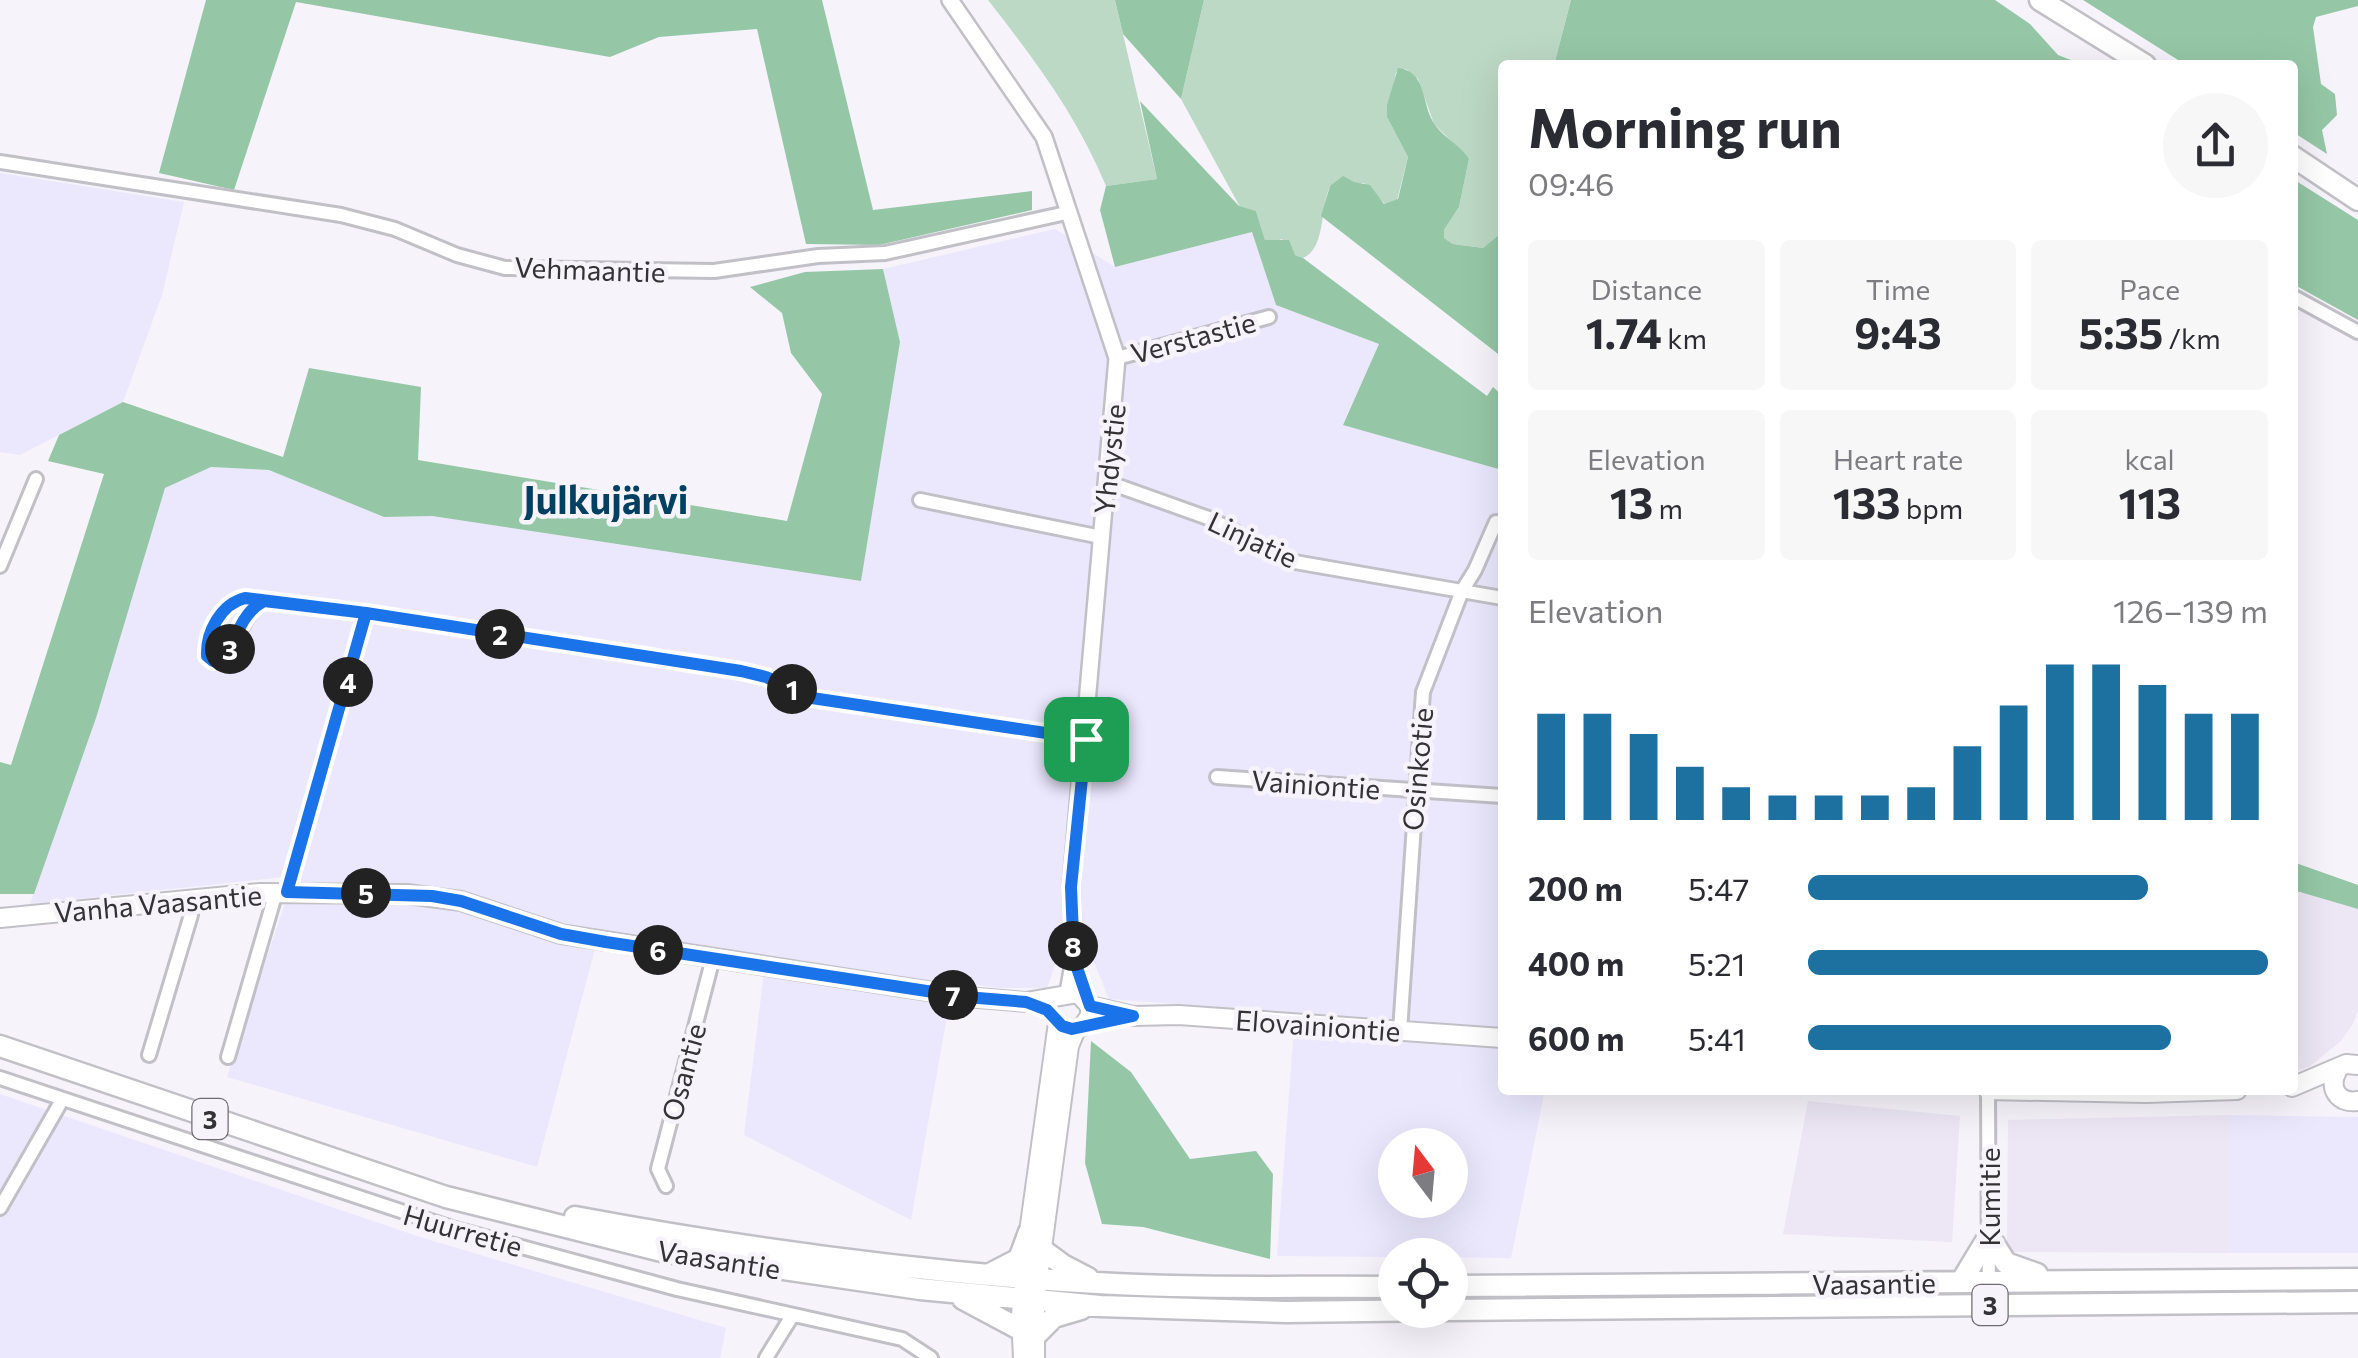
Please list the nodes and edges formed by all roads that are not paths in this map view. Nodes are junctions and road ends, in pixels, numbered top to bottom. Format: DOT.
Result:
graph roads {
  1 [pos="950,0"];
  2 [pos="2040,0"];
  3 [pos="2137,60"];
  4 [pos="2298,160"];
  5 [pos="0,162"];
  6 [pos="2358,200"];
  7 [pos="1066,212"];
  8 [pos="2298,299"];
  9 [pos="1268,317"];
  10 [pos="2358,332"];
  11 [pos="1117,358"];
  12 [pos="36,479"];
  13 [pos="1107,482"];
  14 [pos="920,500"];
  15 [pos="1496,522"];
  16 [pos="1101,537"];
  17 [pos="0,566"];
  18 [pos="1462,592"];
  19 [pos="1498,597"];
  20 [pos="264,601"];
  21 [pos="366,613"];
  22 [pos="1086,739"];
  23 [pos="1217,777"];
  24 [pos="1414,791"];
  25 [pos="1498,796"];
  26 [pos="282,892"];
  27 [pos="193,898"];
  28 [pos="0,918"];
  29 [pos="713,958"];
  30 [pos="1074,959"];
  31 [pos="1064,994"];
  32 [pos="1026,1002"];
  33 [pos="1089,1003"];
  34 [pos="1133,1016"];
  35 [pos="1068,1023"];
  36 [pos="1400,1031"];
  37 [pos="1498,1038"];
  38 [pos="0,1046"];
  39 [pos="150,1055"];
  40 [pos="228,1057"];
  41 [pos="2351,1064"];
  42 [pos="0,1078"];
  43 [pos="2298,1086"];
  44 [pos="2298,1089"];
  45 [pos="2335,1092"];
  46 [pos="1988,1095"];
  47 [pos="62,1100"];
  48 [pos="2358,1101"];
  49 [pos="666,1186"];
  50 [pos="421,1187"];
  51 [pos="0,1208"];
  52 [pos="1029,1232"];
  53 [pos="1989,1236"];
  54 [pos="1044,1250"];
  55 [pos="990,1274"];
  56 [pos="2074,1279"];
  57 [pos="2358,1279"];
  58 [pos="1961,1282"];
  59 [pos="1989,1282"];
  60 [pos="1099,1283"];
  61 [pos="1378,1286"];
  62 [pos="1468,1286"];
  63 [pos="1031,1289"];
  64 [pos="947,1293"];
  65 [pos="2358,1302"];
  66 [pos="1989,1305"];
  67 [pos="1100,1306"];
  68 [pos="1468,1310"];
  69 [pos="1378,1311"];
  70 [pos="792,1316"];
  71 [pos="1030,1342"];
  72 [pos="766,1358"];
  73 [pos="931,1358"];
  74 [pos="1023,1358"];
  1 -- 7 [label="street, Yhdystie"];
  2 -- 3 [label="main road"];
  4 -- 6 [label="main road"];
  5 -- 7 [label="street, Vehmaantie"];
  7 -- 11 [label="street, Yhdystie"];
  8 -- 10 [label="street"];
  9 -- 11 [label="street, Verstastie"];
  11 -- 13 [label="street, Yhdystie"];
  12 -- 17 [label="street"];
  13 -- 16 [label="street, Yhdystie"];
  13 -- 18 [label="street, Linjatie"];
  14 -- 16 [label="street"];
  15 -- 18 [label="street, Osinkotie"];
  16 -- 22 [label="street, Yhdystie"];
  18 -- 19 [label="street, Linjatie"];
  18 -- 24 [label="street, Osinkotie"];
  20 -- 20 [label="street"];
  20 -- 21 [label="street"];
  21 -- 22 [label="street"];
  21 -- 26 [label="street"];
  22 -- 30 [label="street, Yhdystie"];
  23 -- 24 [label="street, Vainiontie"];
  24 -- 25 [label="street, Vainiontie"];
  24 -- 36 [label="street, Osinkotie"];
  26 -- 27 [label="main road, Vanha Vaasantie"];
  26 -- 29 [label="main road, Vanha Vaasantie"];
  26 -- 40 [label="street"];
  27 -- 28 [label="main road, Vanha Vaasantie"];
  27 -- 39 [label="street"];
  29 -- 32 [label="main road, Vanha Vaasantie"];
  29 -- 49 [label="street, Osantie"];
  30 -- 31 [label="street, Yhdystie"];
  30 -- 33 [label="street, Yhdystie"];
  31 -- 32 [label="main road, Vanha Vaasantie"];
  31 -- 33 [label="main road"];
  31 -- 35 [label="main road"];
  32 -- 35 [label="main road, Vanha Vaasantie"];
  33 -- 34 [label="main road, Elovainiontie"];
  33 -- 35 [label="main road"];
  34 -- 35 [label="main road, Elovainiontie"];
  34 -- 36 [label="main road, Elovainiontie"];
  35 -- 52 [label="main road"];
  35 -- 54 [label="main road"];
  36 -- 37 [label="main road, Elovainiontie"];
  38 -- 50 [label="main road, Vaasantie / 3"];
  41 -- 43 [label="main road"];
  41 -- 45 [label="main road"];
  42 -- 47 [label="street, Huurretie"];
  44 -- 45 [label="main road"];
  45 -- 48 [label="main road"];
  46 -- 53 [label="street, Kumitie"];
  47 -- 51 [label="street"];
  47 -- 70 [label="street, Huurretie"];
  50 -- 55 [label="main road, Vaasantie / 3"];
  50 -- 64 [label="main road, Vaasantie / 3"];
  52 -- 55 [label="main road"];
  52 -- 63 [label="main road"];
  53 -- 56 [label="main road"];
  53 -- 58 [label="main road"];
  53 -- 59 [label="street, Kumitie"];
  54 -- 60 [label="main road"];
  54 -- 63 [label="main road"];
  55 -- 63 [label="main road, Vaasantie / 3"];
  56 -- 57 [label="main road, Vaasantie / 3"];
  56 -- 59 [label="main road, Vaasantie / 3"];
  58 -- 59 [label="main road, Vaasantie / 3"];
  58 -- 62 [label="main road, Vaasantie / 3"];
  59 -- 66 [label="street, Kumitie"];
  60 -- 61 [label="main road, Vaasantie / 3"];
  60 -- 63 [label="main road, Vaasantie / 3"];
  63 -- 64 [label="main road, Vaasantie / 3"];
  63 -- 67 [label="main road, Vaasantie / 3"];
  63 -- 71 [label="main road"];
  64 -- 71 [label="main road"];
  65 -- 66 [label="main road, Vaasantie / 3"];
  66 -- 68 [label="main road, Vaasantie / 3"];
  67 -- 69 [label="main road, Vaasantie / 3"];
  67 -- 71 [label="main road"];
  70 -- 72 [label="street"];
  70 -- 73 [label="street, Huurretie"];
  71 -- 74 [label="main road"];
}
